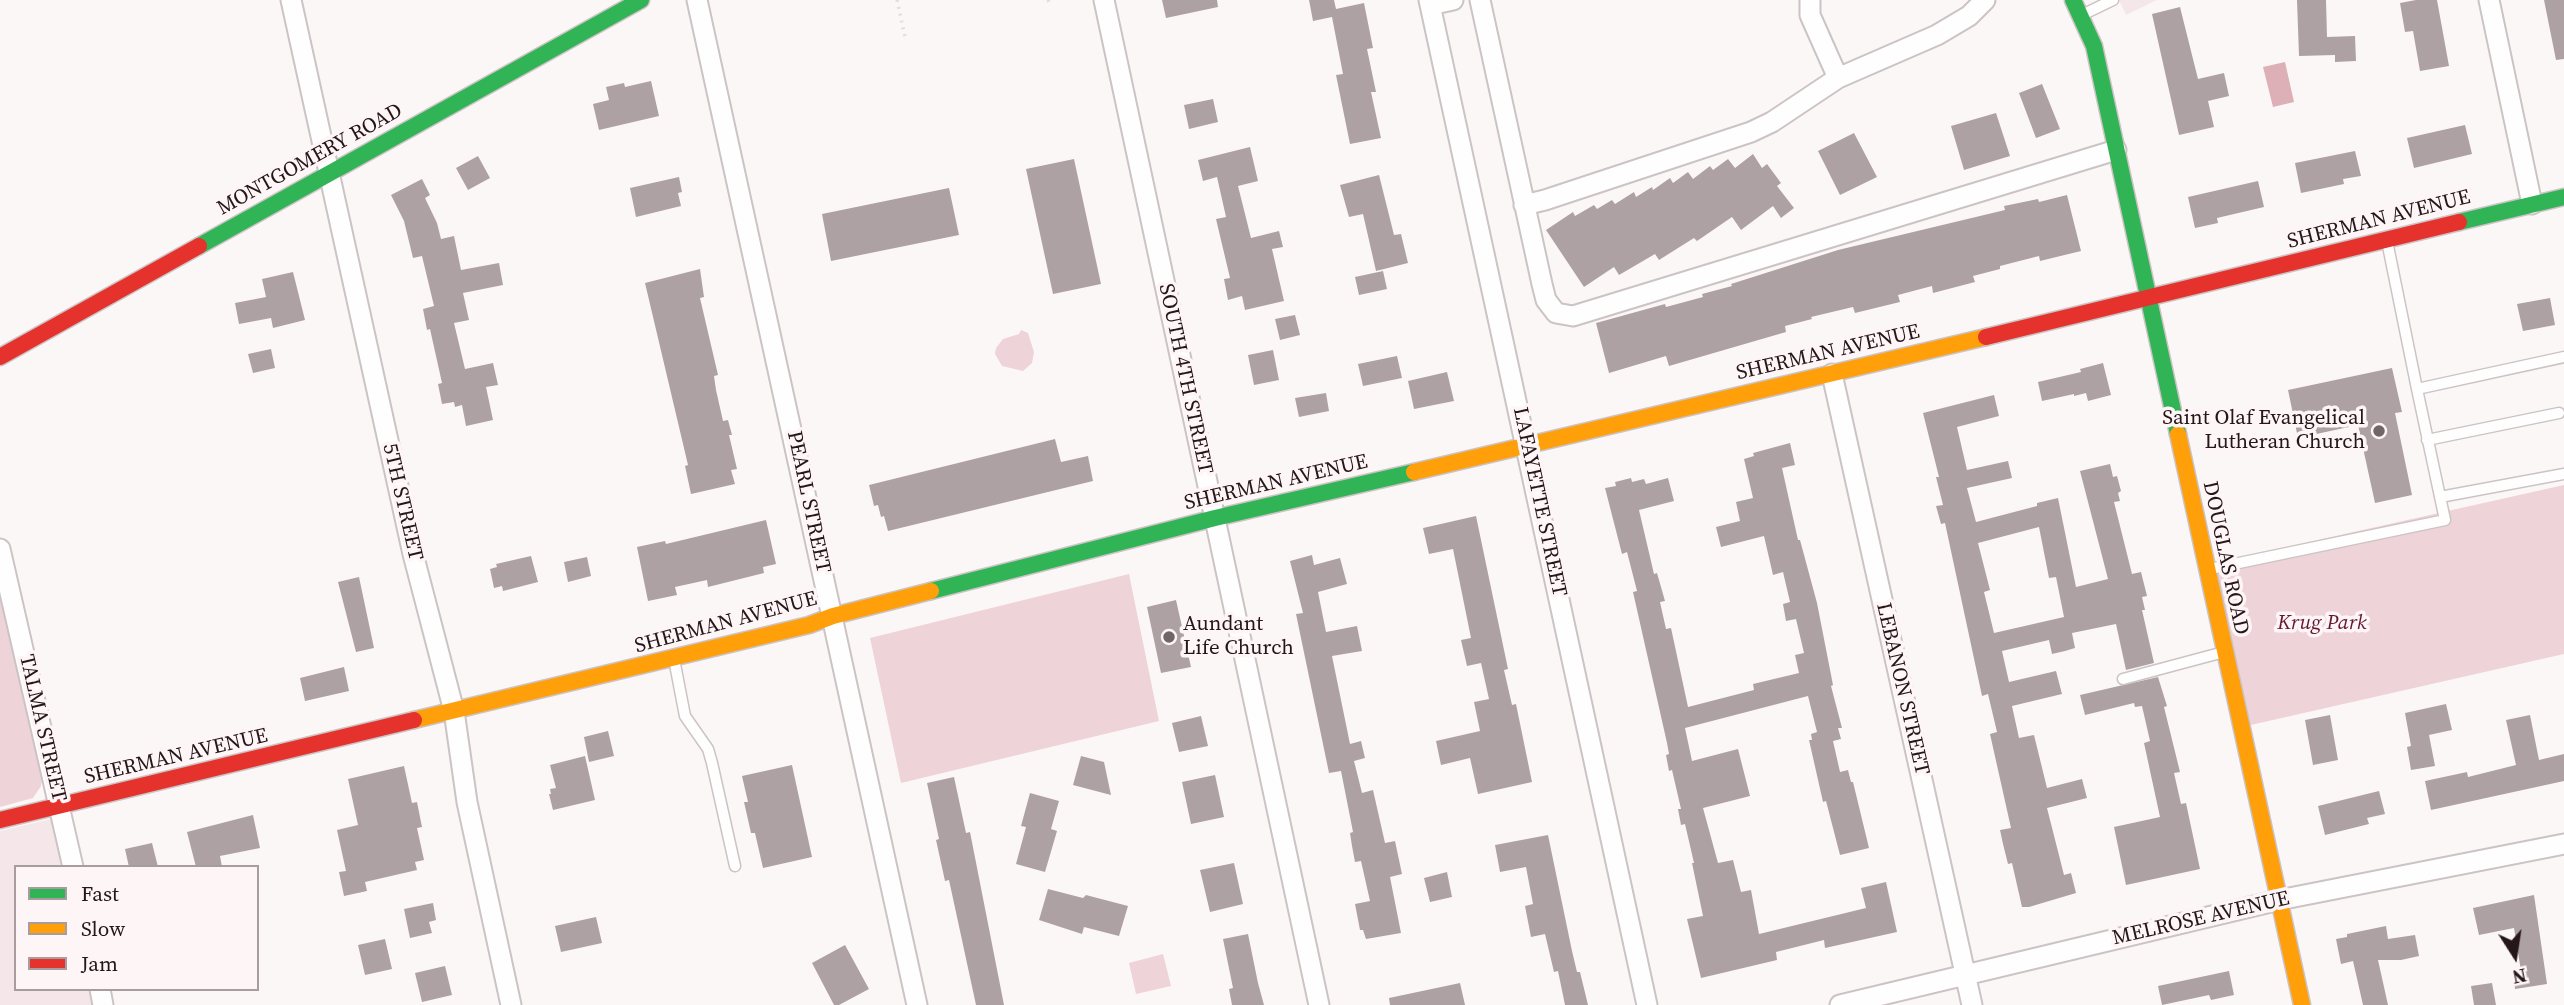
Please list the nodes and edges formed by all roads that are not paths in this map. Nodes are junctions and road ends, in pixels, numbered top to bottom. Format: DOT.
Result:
graph roads {
  1 [pos="291,0"];
  2 [pos="641,0"];
  3 [pos="697,0"];
  4 [pos="1104,0"];
  5 [pos="1453,0"];
  6 [pos="1480,0"];
  7 [pos="1810,0"];
  8 [pos="1985,0"];
  9 [pos="2073,0"];
  10 [pos="2113,0"];
  11 [pos="2489,0"];
  12 [pos="1430,2"];
  13 [pos="2080,16"];
  14 [pos="1839,78"];
  15 [pos="2116,150"];
  16 [pos="329,174"];
  17 [pos="2564,197"];
  18 [pos="2532,204"];
  19 [pos="1524,205"];
  20 [pos="2387,241"];
  21 [pos="2147,298"];
  22 [pos="2564,356"];
  23 [pos="0,357"];
  24 [pos="1832,374"];
  25 [pos="2417,389"];
  26 [pos="2559,413"];
  27 [pos="2427,440"];
  28 [pos="1527,445"];
  29 [pos="2564,474"];
  30 [pos="2440,498"];
  31 [pos="1215,518"];
  32 [pos="0,550"];
  33 [pos="2206,570"];
  34 [pos="833,617"];
  35 [pos="2224,652"];
  36 [pos="674,659"];
  37 [pos="2123,679"];
  38 [pos="454,711"];
  39 [pos="60,806"];
  40 [pos="0,820"];
  41 [pos="2564,844"];
  42 [pos="73,865"];
  43 [pos="735,866"];
  44 [pos="2279,900"];
  45 [pos="1965,974"];
  46 [pos="511,1005"];
  47 [pos="916,1005"];
  48 [pos="1320,1005"];
  49 [pos="1647,1005"];
  50 [pos="1840,1005"];
  51 [pos="1972,1005"];
  52 [pos="2302,1005"];
  1 -- 16 [label="street, 5TH STREET"];
  2 -- 16 [label="street, MONTGOMERY ROAD"];
  3 -- 34 [label="street, PEARL STREET"];
  4 -- 31 [label="street, SOUTH 4TH STREET"];
  5 -- 12 [label="street"];
  6 -- 19 [label="street"];
  7 -- 14 [label="street"];
  8 -- 14 [label="street"];
  9 -- 13 [label="street, DOUGLAS ROAD"];
  10 -- 13 [label="lane"];
  11 -- 18 [label="street"];
  12 -- 28 [label="street, LAFAYETTE STREET"];
  13 -- 15 [label="street, DOUGLAS ROAD"];
  14 -- 19 [label="street"];
  15 -- 19 [label="street"];
  15 -- 21 [label="street, DOUGLAS ROAD"];
  16 -- 23 [label="street, MONTGOMERY ROAD"];
  16 -- 38 [label="street, 5TH STREET"];
  17 -- 18 [label="street, SHERMAN AVENUE"];
  18 -- 20 [label="street, SHERMAN AVENUE"];
  20 -- 21 [label="street, SHERMAN AVENUE"];
  20 -- 25 [label="lane"];
  21 -- 24 [label="street, SHERMAN AVENUE"];
  21 -- 33 [label="street, DOUGLAS ROAD"];
  22 -- 25 [label="lane"];
  24 -- 28 [label="street, SHERMAN AVENUE"];
  24 -- 45 [label="street, LEBANON STREET"];
  25 -- 27 [label="lane"];
  26 -- 27 [label="lane"];
  27 -- 30 [label="lane"];
  28 -- 31 [label="street, SHERMAN AVENUE"];
  28 -- 49 [label="street, LAFAYETTE STREET"];
  29 -- 30 [label="lane"];
  30 -- 33 [label="lane"];
  31 -- 34 [label="street, SHERMAN AVENUE"];
  31 -- 48 [label="street, SOUTH 4TH STREET"];
  32 -- 39 [label="street, TALMA STREET"];
  33 -- 35 [label="street, DOUGLAS ROAD"];
  34 -- 36 [label="street, SHERMAN AVENUE"];
  34 -- 47 [label="street, PEARL STREET"];
  35 -- 37 [label="lane"];
  35 -- 44 [label="street, DOUGLAS ROAD"];
  36 -- 38 [label="street, SHERMAN AVENUE"];
  36 -- 43 [label="lane"];
  38 -- 39 [label="street, SHERMAN AVENUE"];
  38 -- 46 [label="street, 5TH STREET"];
  39 -- 40 [label="street, SHERMAN AVENUE"];
  39 -- 42 [label="street, TALMA STREET"];
  41 -- 44 [label="street, MELROSE AVENUE"];
  44 -- 45 [label="street, MELROSE AVENUE"];
  44 -- 52 [label="street, DOUGLAS ROAD"];
  45 -- 50 [label="street, MELROSE AVENUE"];
  45 -- 51 [label="street, LEBANON STREET"];
}
